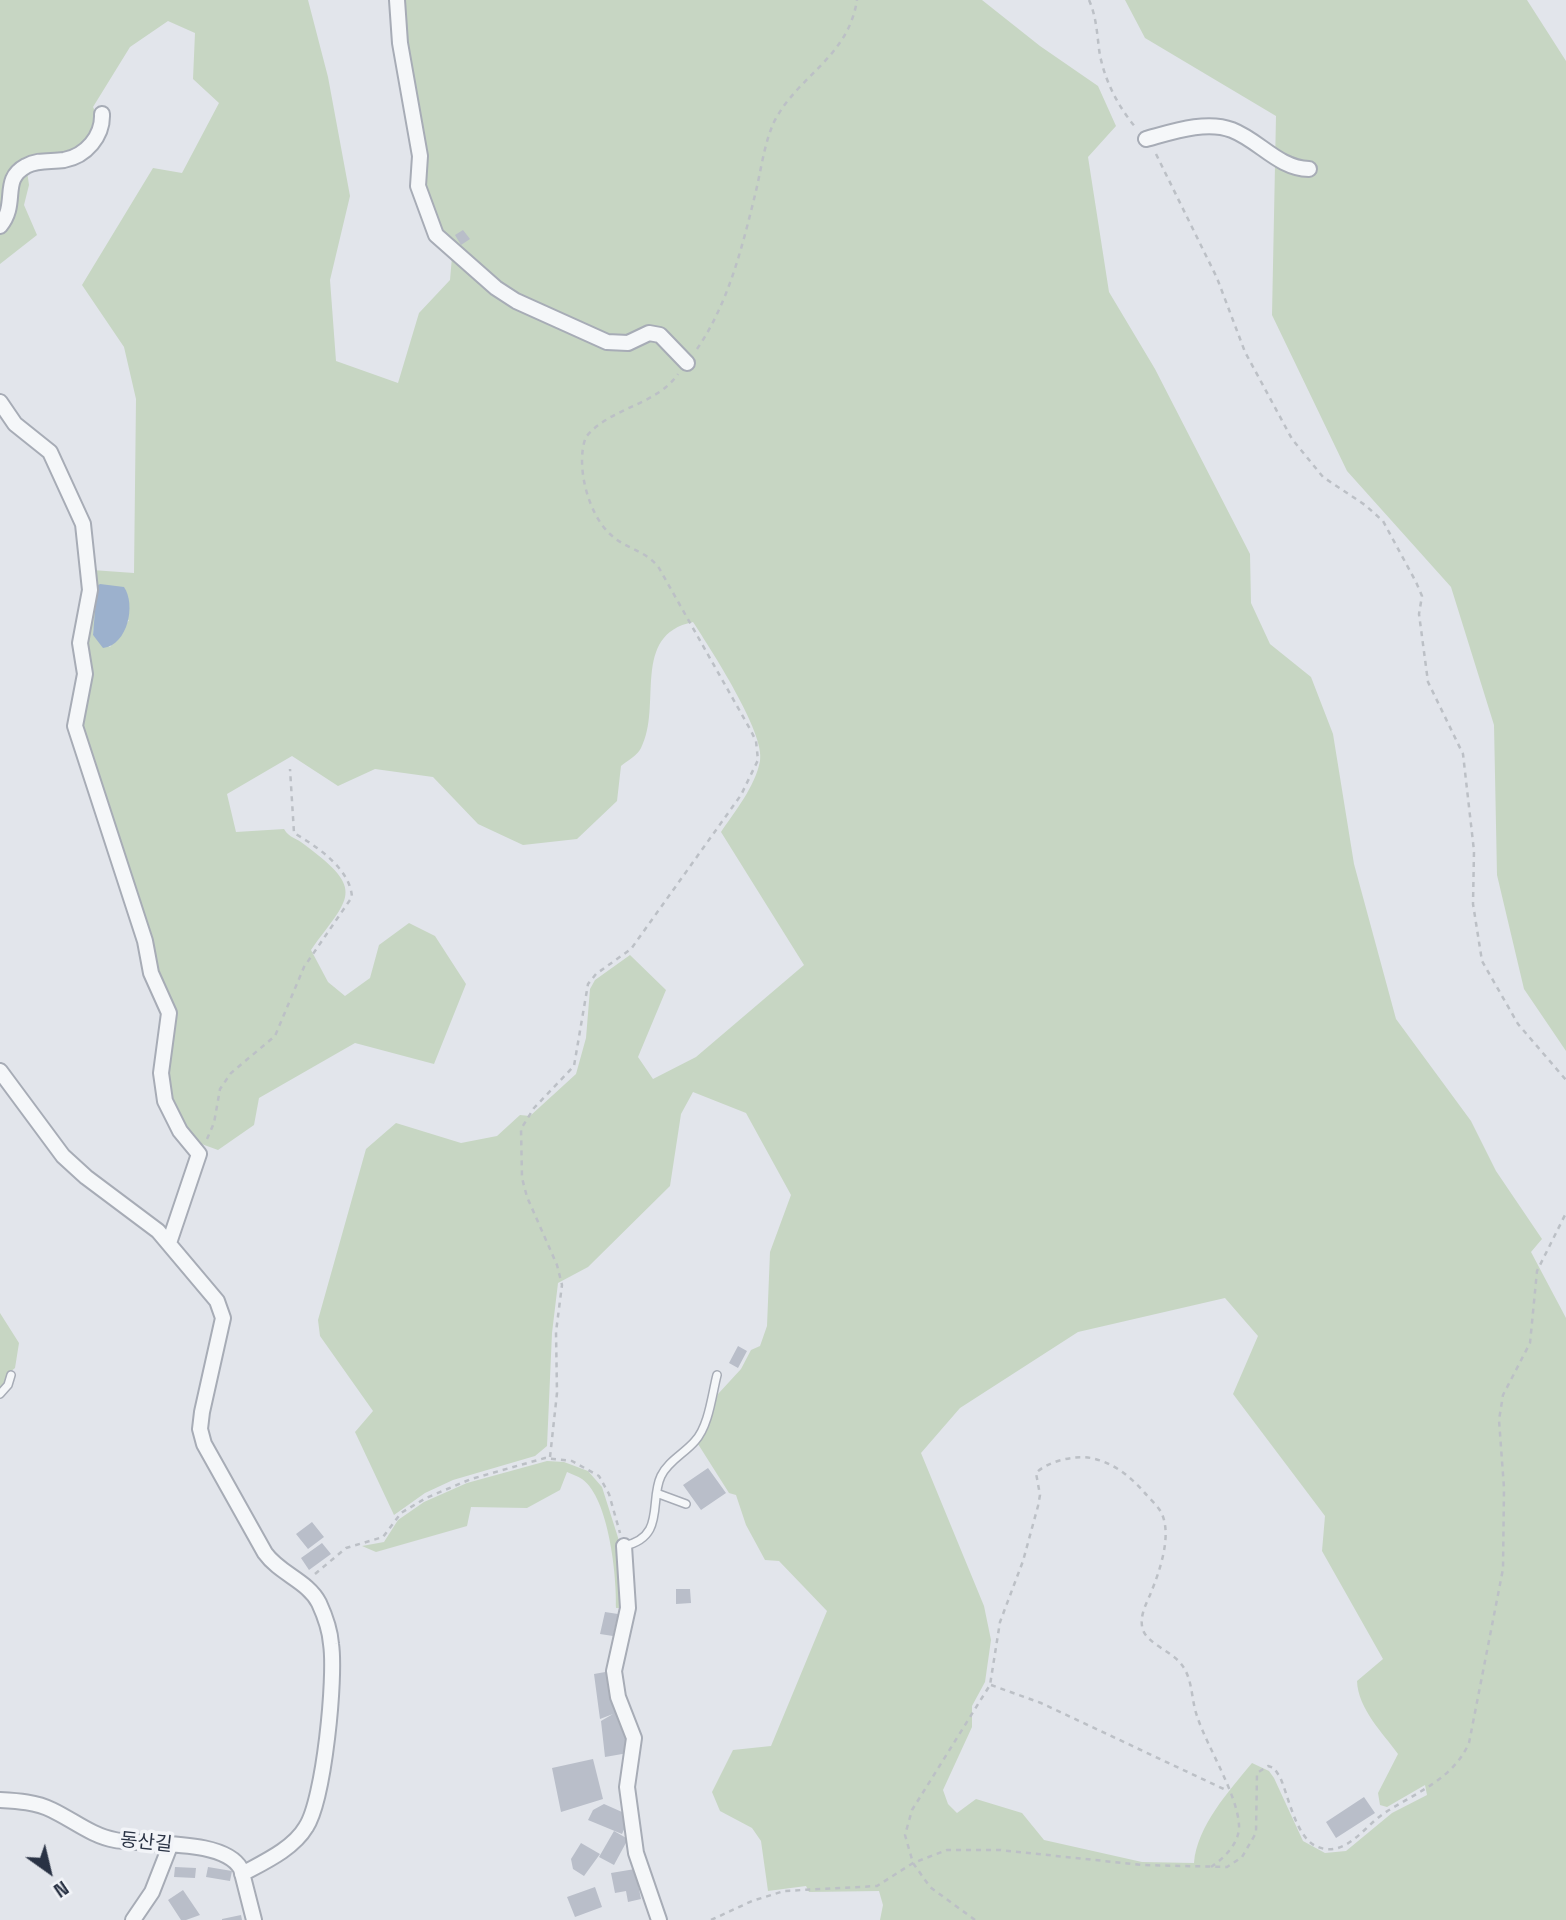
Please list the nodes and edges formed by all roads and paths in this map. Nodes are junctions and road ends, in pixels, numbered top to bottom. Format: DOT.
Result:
graph roads {
  1 [pos="397,0"];
  2 [pos="857,0"];
  3 [pos="1089,0"];
  4 [pos="102,114"];
  5 [pos="1146,139"];
  6 [pos="1310,169"];
  7 [pos="0,226"];
  8 [pos="687,363"];
  9 [pos="0,402"];
  10 [pos="290,769"];
  11 [pos="0,1071"];
  12 [pos="1566,1080"];
  13 [pos="199,1154"];
  14 [pos="1566,1213"];
  15 [pos="169,1243"];
  16 [pos="11,1375"];
  17 [pos="718,1375"];
  18 [pos="0,1394"];
  19 [pos="550,1457"];
  20 [pos="659,1494"];
  21 [pos="686,1504"];
  22 [pos="624,1546"];
  23 [pos="305,1586"];
  24 [pos="990,1685"];
  25 [pos="1228,1791"];
  26 [pos="0,1800"];
  27 [pos="170,1846"];
  28 [pos="912,1863"];
  29 [pos="1210,1868"];
  30 [pos="242,1874"];
  31 [pos="133,1920"];
  32 [pos="254,1920"];
  33 [pos="659,1920"];
  34 [pos="711,1920"];
  35 [pos="975,1920"];
  1 -- 8 [label="street"];
  2 -- 8 [label="path"];
  3 -- 5 [label="path"];
  4 -- 7 [label="street"];
  5 -- 6 [label="street"];
  5 -- 12 [label="path"];
  8 -- 19 [label="path"];
  9 -- 13 [label="street"];
  10 -- 13 [label="path"];
  11 -- 15 [label="street"];
  13 -- 15 [label="street"];
  14 -- 29 [label="path"];
  15 -- 23 [label="street"];
  16 -- 18 [label="lane"];
  17 -- 20 [label="lane"];
  19 -- 22 [label="path"];
  19 -- 23 [label="path"];
  20 -- 21 [label="lane"];
  20 -- 22 [label="lane"];
  22 -- 33 [label="street"];
  23 -- 30 [label="street"];
  24 -- 25 [label="path"];
  24 -- 25 [label="path"];
  24 -- 28 [label="path"];
  25 -- 29 [label="path"];
  26 -- 27 [label="street, 동산길"];
  27 -- 30 [label="street, 동산길"];
  27 -- 31 [label="street"];
  28 -- 29 [label="path"];
  28 -- 34 [label="path"];
  28 -- 35 [label="path"];
  30 -- 32 [label="street"];
}
